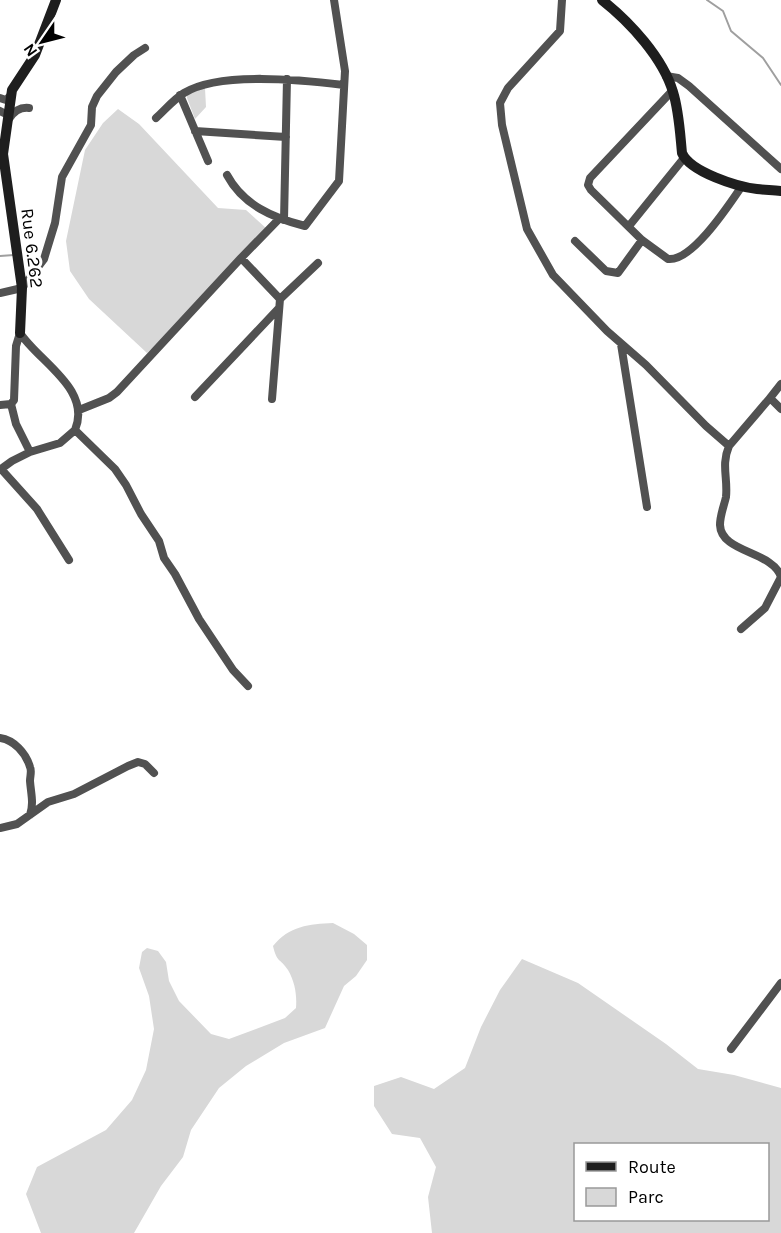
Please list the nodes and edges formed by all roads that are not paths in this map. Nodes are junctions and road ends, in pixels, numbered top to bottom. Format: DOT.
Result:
graph roads {
  1 [pos="56,0"];
  2 [pos="333,0"];
  3 [pos="562,0"];
  4 [pos="602,0"];
  5 [pos="145,48"];
  6 [pos="666,76"];
  7 [pos="287,79"];
  8 [pos="344,85"];
  9 [pos="673,90"];
  10 [pos="180,95"];
  11 [pos="6,97"];
  12 [pos="29,108"];
  13 [pos="5,116"];
  14 [pos="156,118"];
  15 [pos="195,130"];
  16 [pos="286,137"];
  17 [pos="0,138"];
  18 [pos="2,153"];
  19 [pos="684,158"];
  20 [pos="208,161"];
  21 [pos="781,169"];
  22 [pos="227,175"];
  23 [pos="742,186"];
  24 [pos="781,191"];
  25 [pos="282,220"];
  26 [pos="629,226"];
  27 [pos="642,240"];
  28 [pos="575,241"];
  29 [pos="241,258"];
  30 [pos="318,263"];
  31 [pos="22,288"];
  32 [pos="0,293"];
  33 [pos="280,304"];
  34 [pos="20,333"];
  35 [pos="621,344"];
  36 [pos="781,384"];
  37 [pos="195,397"];
  38 [pos="770,398"];
  39 [pos="272,399"];
  40 [pos="11,404"];
  41 [pos="0,405"];
  42 [pos="781,409"];
  43 [pos="79,410"];
  44 [pos="75,429"];
  45 [pos="729,446"];
  46 [pos="30,452"];
  47 [pos="0,470"];
  48 [pos="647,507"];
  49 [pos="69,560"];
  50 [pos="741,629"];
  51 [pos="248,686"];
  52 [pos="0,738"];
  53 [pos="154,773"];
  54 [pos="30,815"];
  55 [pos="0,828"];
  56 [pos="781,983"];
  57 [pos="731,1048"];
  1 -- 11 [label="street, Rue 6.262"];
  2 -- 8 [label="street"];
  3 -- 35 [label="street"];
  4 -- 6 [label="street"];
  5 -- 31 [label="street"];
  6 -- 9 [label="street"];
  6 -- 21 [label="street"];
  7 -- 8 [label="street"];
  7 -- 10 [label="street"];
  7 -- 16 [label="street"];
  8 -- 25 [label="street"];
  9 -- 19 [label="street"];
  9 -- 26 [label="street"];
  10 -- 14 [label="street"];
  10 -- 15 [label="street"];
  11 -- 13 [label="street, Rue 6.262"];
  12 -- 13 [label="street"];
  13 -- 18 [label="street, Rue 6.262"];
  15 -- 16 [label="street"];
  15 -- 20 [label="street"];
  16 -- 25 [label="street"];
  17 -- 18 [label="street"];
  18 -- 31 [label="street, Rue 6.262"];
  19 -- 23 [label="street"];
  19 -- 26 [label="street"];
  22 -- 25 [label="street"];
  23 -- 24 [label="street"];
  23 -- 27 [label="street"];
  25 -- 29 [label="street"];
  26 -- 27 [label="street"];
  27 -- 28 [label="street"];
  29 -- 33 [label="street"];
  29 -- 43 [label="street"];
  30 -- 33 [label="street"];
  31 -- 32 [label="street"];
  31 -- 34 [label="street, Rue 6.262"];
  33 -- 37 [label="street"];
  33 -- 39 [label="street"];
  34 -- 40 [label="street"];
  34 -- 43 [label="street"];
  35 -- 45 [label="street"];
  35 -- 48 [label="street"];
  36 -- 38 [label="street"];
  38 -- 42 [label="street"];
  38 -- 45 [label="street"];
  40 -- 41 [label="street"];
  40 -- 46 [label="street"];
  43 -- 44 [label="street"];
  44 -- 46 [label="street"];
  44 -- 51 [label="street"];
  45 -- 50 [label="street"];
  46 -- 47 [label="street"];
  47 -- 49 [label="street"];
  52 -- 54 [label="street"];
  53 -- 54 [label="street"];
  54 -- 55 [label="street"];
  56 -- 57 [label="street"];
}
